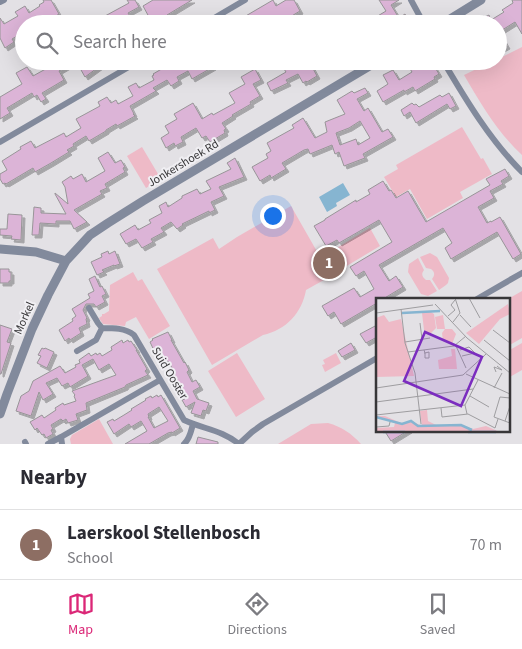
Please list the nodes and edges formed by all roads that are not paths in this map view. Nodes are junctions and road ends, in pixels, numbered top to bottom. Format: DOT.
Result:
graph roads {
  1 [pos="4,0"];
  2 [pos="245,0"];
  3 [pos="411,0"];
  4 [pos="481,0"];
  5 [pos="0,2"];
  6 [pos="219,15"];
  7 [pos="419,15"];
  8 [pos="457,15"];
  9 [pos="124,70"];
  10 [pos="363,70"];
  11 [pos="448,70"];
  12 [pos="0,142"];
  13 [pos="522,172"];
  14 [pos="0,249"];
  15 [pos="66,261"];
  16 [pos="522,273"];
  17 [pos="479,298"];
  18 [pos="89,308"];
  19 [pos="102,328"];
  20 [pos="77,351"];
  21 [pos="376,359"];
  22 [pos="160,380"];
  23 [pos="0,414"];
  24 [pos="193,424"];
  25 [pos="61,441"];
  26 [pos="48,444"];
  27 [pos="184,444"];
  28 [pos="239,444"];
  1 -- 5 [label="street"];
  2 -- 6 [label="street"];
  3 -- 7 [label="street"];
  4 -- 8 [label="street"];
  9 -- 12 [label="street"];
  10 -- 15 [label="street, Jonkershoek Rd"];
  11 -- 13 [label="street"];
  14 -- 15 [label="street"];
  15 -- 23 [label="street, Morkel"];
  16 -- 17 [label="street"];
  18 -- 19 [label="street"];
  19 -- 20 [label="street"];
  19 -- 22 [label="street, Suid Ooster"];
  21 -- 28 [label="street"];
  22 -- 24 [label="street, Suid Ooster"];
  22 -- 25 [label="street"];
  24 -- 27 [label="street"];
  24 -- 28 [label="street, Suid Ooster"];
  25 -- 26 [label="street"];
}
